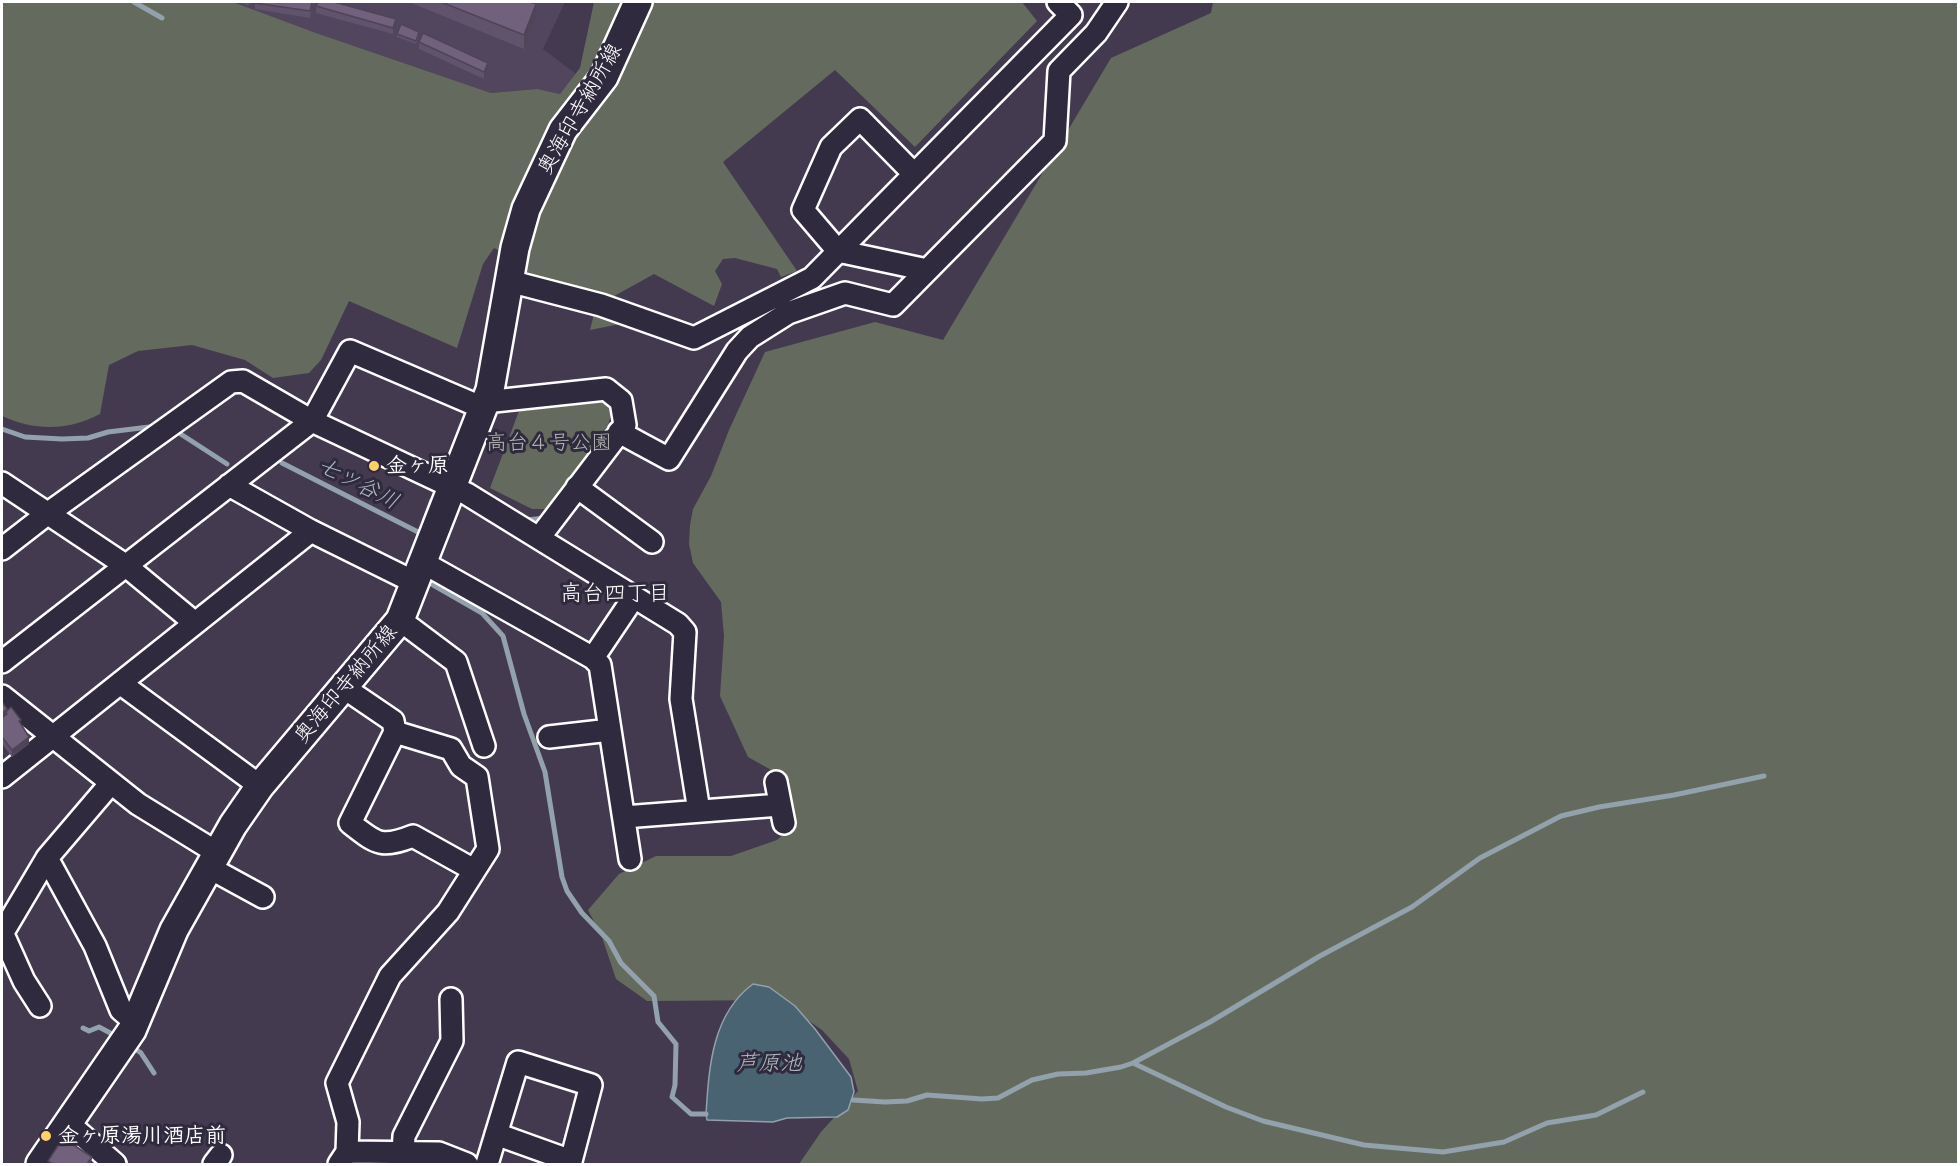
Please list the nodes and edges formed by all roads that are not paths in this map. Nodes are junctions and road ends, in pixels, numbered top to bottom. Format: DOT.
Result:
graph roads {
  1 [pos="638,2"];
  2 [pos="1058,2"];
  3 [pos="1117,2"];
  4 [pos="914,174"];
  5 [pos="838,251"];
  6 [pos="927,270"];
  7 [pos="509,281"];
  8 [pos="484,405"];
  9 [pos="312,421"];
  10 [pos="619,432"];
  11 [pos="2,483"];
  12 [pos="229,485"];
  13 [pos="577,487"];
  14 [pos="452,488"];
  15 [pos="46,514"];
  16 [pos="311,531"];
  17 [pos="539,538"];
  18 [pos="652,542"];
  19 [pos="2,549"];
  20 [pos="125,565"];
  21 [pos="418,572"];
  22 [pos="634,597"];
  23 [pos="399,620"];
  24 [pos="195,623"];
  25 [pos="593,658"];
  26 [pos="2,662"];
  27 [pos="120,683"];
  28 [pos="343,687"];
  29 [pos="2,696"];
  30 [pos="610,730"];
  31 [pos="395,732"];
  32 [pos="53,736"];
  33 [pos="549,737"];
  34 [pos="484,746"];
  35 [pos="2,777"];
  36 [pos="776,782"];
  37 [pos="111,783"];
  38 [pos="260,786"];
  39 [pos="699,811"];
  40 [pos="624,817"];
  41 [pos="47,858"];
  42 [pos="630,859"];
  43 [pos="212,860"];
  44 [pos="474,870"];
  45 [pos="263,897"];
  46 [pos="2,933"];
  47 [pos="452,999"];
  48 [pos="40,1006"];
  49 [pos="135,1022"];
  50 [pos="68,1123"];
  51 [pos="496,1134"];
  52 [pos="403,1153"];
  53 [pos="343,1158"];
  54 [pos="40,1164"];
  55 [pos="115,1164"];
  56 [pos="467,1164"];
  57 [pos="487,1164"];
  1 -- 7 [label="main road, 奥海印寺納所線"];
  2 -- 4 [label="street"];
  3 -- 6 [label="street"];
  4 -- 5 [label="street"];
  4 -- 5 [label="street"];
  5 -- 6 [label="street"];
  5 -- 7 [label="street"];
  6 -- 10 [label="street"];
  7 -- 8 [label="main road, 奥海印寺納所線"];
  8 -- 9 [label="street"];
  8 -- 10 [label="street"];
  8 -- 14 [label="main road, 奥海印寺納所線"];
  9 -- 12 [label="street"];
  9 -- 14 [label="street"];
  9 -- 15 [label="street"];
  10 -- 13 [label="street"];
  11 -- 15 [label="street"];
  12 -- 16 [label="street"];
  12 -- 20 [label="street"];
  13 -- 17 [label="street"];
  13 -- 18 [label="street"];
  14 -- 17 [label="street"];
  14 -- 21 [label="main road, 奥海印寺納所線"];
  15 -- 19 [label="street"];
  15 -- 20 [label="street"];
  16 -- 21 [label="street"];
  16 -- 24 [label="street"];
  17 -- 22 [label="street"];
  20 -- 24 [label="street"];
  20 -- 26 [label="street"];
  21 -- 23 [label="main road, 奥海印寺納所線"];
  21 -- 25 [label="street"];
  22 -- 25 [label="street"];
  22 -- 39 [label="street"];
  23 -- 28 [label="main road, 奥海印寺納所線"];
  23 -- 34 [label="street"];
  24 -- 27 [label="street"];
  25 -- 30 [label="street"];
  27 -- 32 [label="street"];
  27 -- 38 [label="street"];
  28 -- 31 [label="street"];
  28 -- 38 [label="main road, 奥海印寺納所線"];
  29 -- 32 [label="street"];
  30 -- 33 [label="street"];
  30 -- 40 [label="street"];
  31 -- 44 [label="street"];
  31 -- 44 [label="street"];
  32 -- 35 [label="street"];
  32 -- 37 [label="street"];
  36 -- 39 [label="street"];
  37 -- 41 [label="street"];
  37 -- 43 [label="street"];
  38 -- 43 [label="main road, 奥海印寺納所線"];
  39 -- 40 [label="street"];
  40 -- 42 [label="street"];
  41 -- 46 [label="street"];
  41 -- 49 [label="street"];
  43 -- 45 [label="street"];
  43 -- 49 [label="main road, 奥海印寺納所線"];
  44 -- 53 [label="street"];
  46 -- 48 [label="street"];
  47 -- 52 [label="street"];
  49 -- 50 [label="main road, 奥海印寺納所線"];
  50 -- 54 [label="main road, 奥海印寺納所線"];
  50 -- 55 [label="street"];
  51 -- 51 [label="street"];
  51 -- 57 [label="street"];
  52 -- 53 [label="street"];
  52 -- 56 [label="street"];
}
